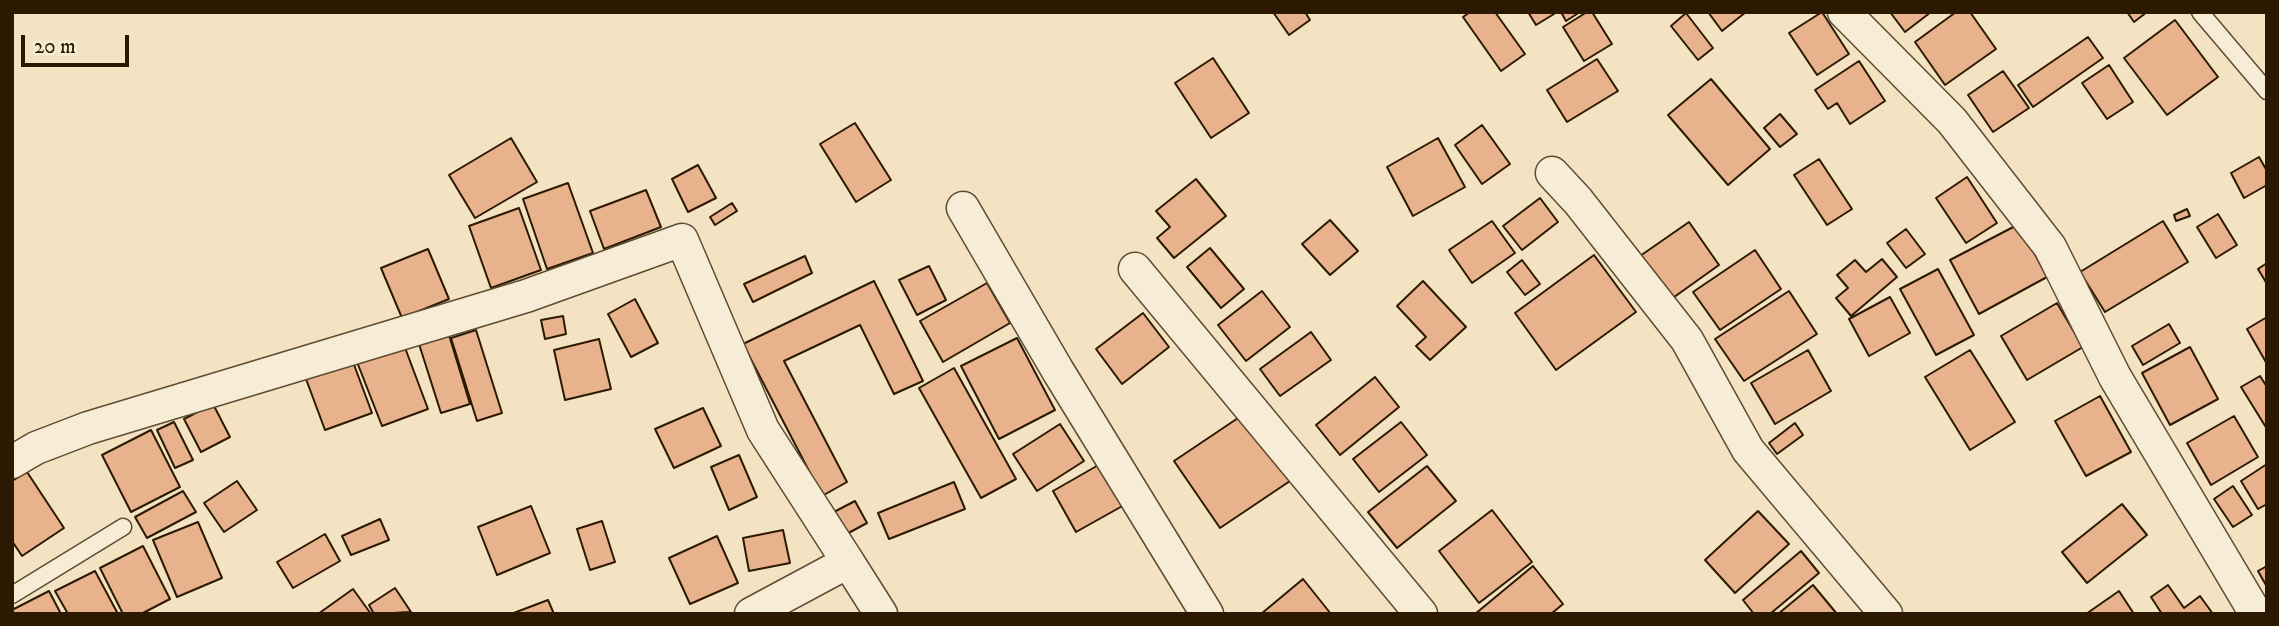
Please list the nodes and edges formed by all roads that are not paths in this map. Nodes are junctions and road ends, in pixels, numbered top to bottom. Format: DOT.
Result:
graph roads {
  1 [pos="1844,12"];
  2 [pos="2200,12"];
  3 [pos="2267,91"];
  4 [pos="1552,173"];
  5 [pos="963,208"];
  6 [pos="1135,269"];
  7 [pos="12,462"];
  8 [pos="123,527"];
  9 [pos="848,562"];
  10 [pos="12,595"];
  11 [pos="751,614"];
  12 [pos="881,614"];
  13 [pos="1207,614"];
  14 [pos="1421,614"];
  15 [pos="1886,614"];
  16 [pos="2256,614"];
  1 -- 16 [label="street"];
  2 -- 3 [label="lane"];
  4 -- 15 [label="street"];
  5 -- 13 [label="street"];
  6 -- 14 [label="street"];
  7 -- 9 [label="street"];
  8 -- 10 [label="lane"];
  9 -- 11 [label="street"];
  9 -- 12 [label="street"];
}
